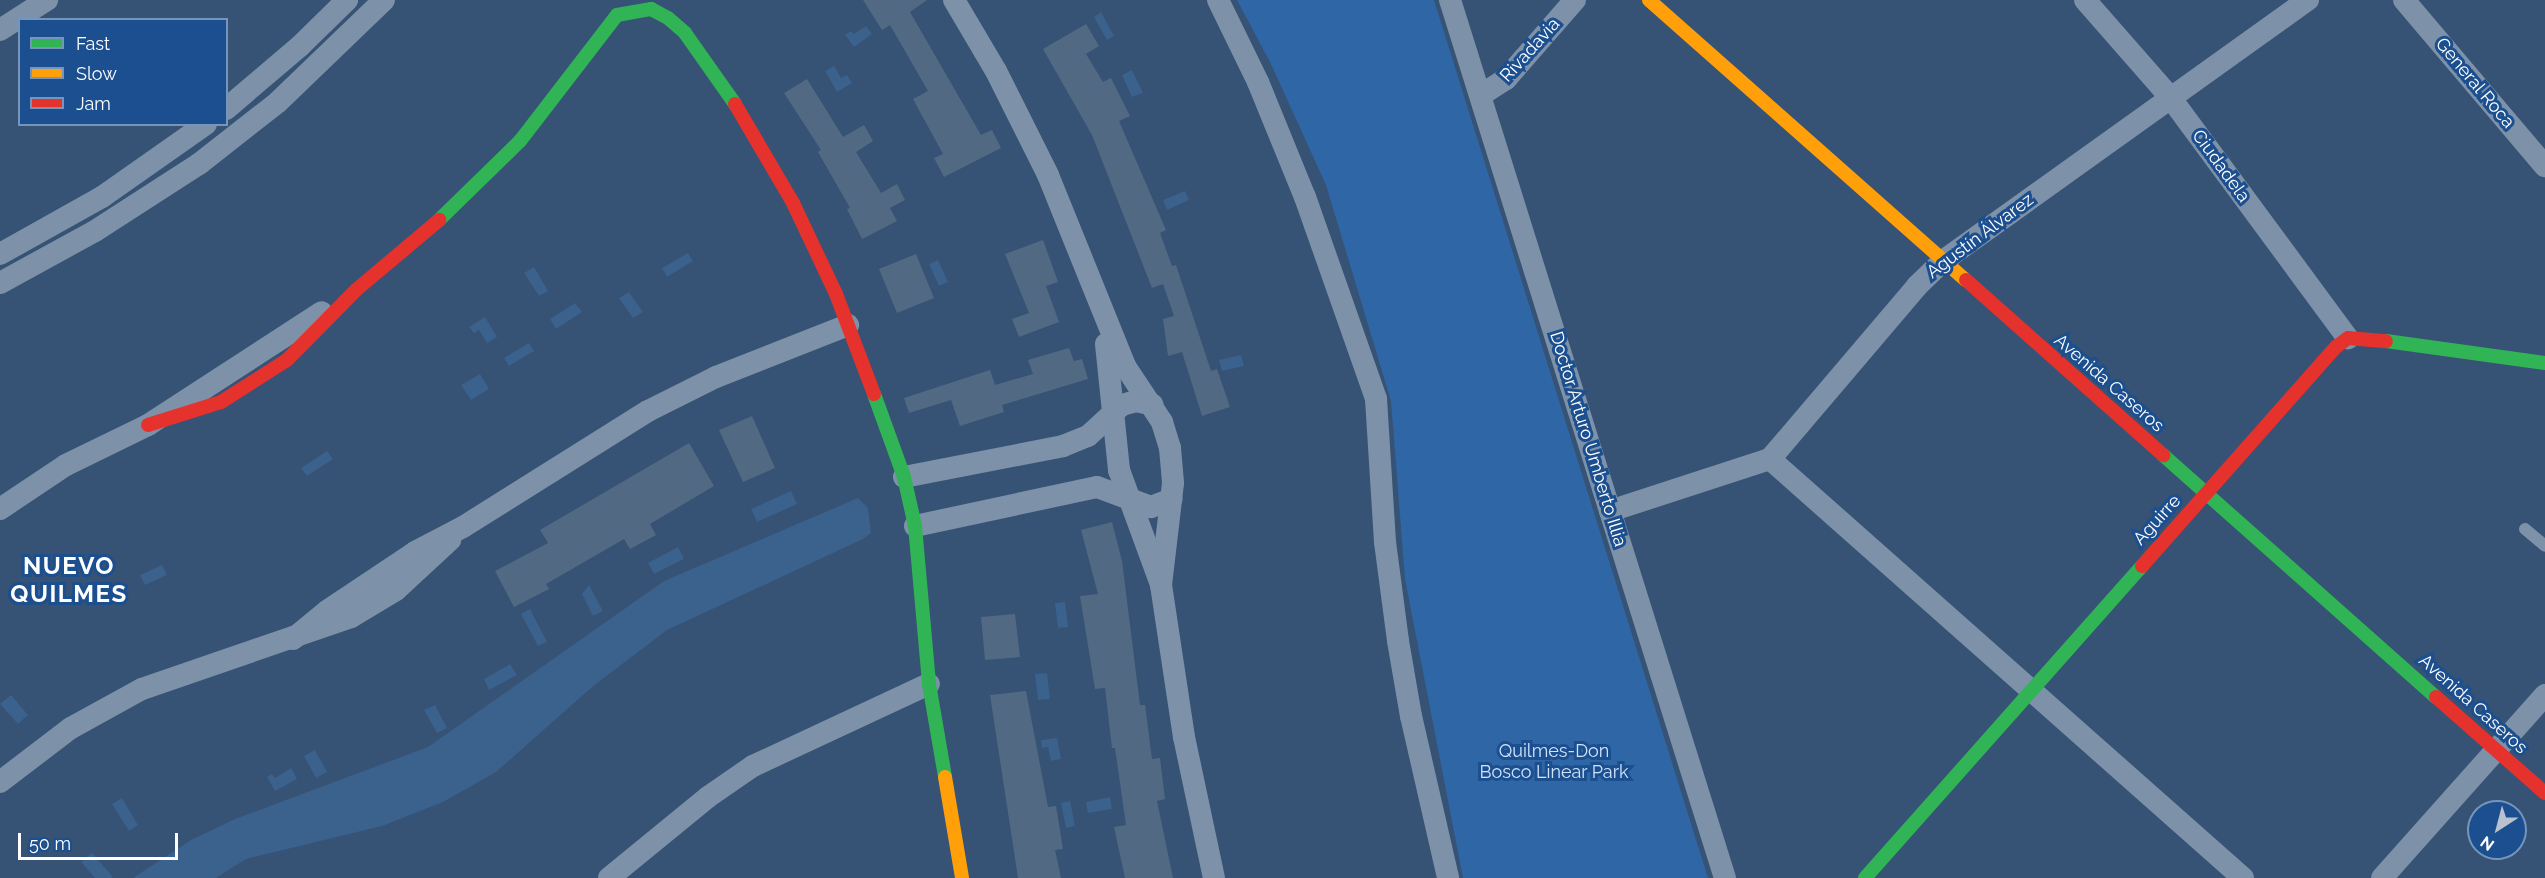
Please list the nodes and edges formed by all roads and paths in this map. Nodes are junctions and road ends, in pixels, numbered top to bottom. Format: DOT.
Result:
graph roads {
  1 [pos="47,0"];
  2 [pos="347,0"];
  3 [pos="384,0"];
  4 [pos="954,0"];
  5 [pos="1218,0"];
  6 [pos="1450,0"];
  7 [pos="1575,0"];
  8 [pos="1649,0"];
  9 [pos="2085,0"];
  10 [pos="2308,0"];
  11 [pos="2404,0"];
  12 [pos="651,4"];
  13 [pos="612,8"];
  14 [pos="19,18"];
  15 [pos="18,19"];
  16 [pos="0,30"];
  17 [pos="1481,94"];
  18 [pos="2170,98"];
  19 [pos="228,107"];
  20 [pos="203,126"];
  21 [pos="2545,166"];
  22 [pos="26,239"];
  23 [pos="0,254"];
  24 [pos="1943,261"];
  25 [pos="39,262"];
  26 [pos="0,283"];
  27 [pos="356,290"];
  28 [pos="1099,307"];
  29 [pos="848,325"];
  30 [pos="2348,338"];
  31 [pos="2545,363"];
  32 [pos="1153,405"];
  33 [pos="1113,411"];
  34 [pos="1770,459"];
  35 [pos="904,477"];
  36 [pos="2206,493"];
  37 [pos="1173,499"];
  38 [pos="1130,500"];
  39 [pos="0,509"];
  40 [pos="1610,511"];
  41 [pos="915,526"];
  42 [pos="2525,529"];
  43 [pos="2545,546"];
  44 [pos="1161,585"];
  45 [pos="928,684"];
  46 [pos="2031,690"];
  47 [pos="2545,695"];
  48 [pos="2496,748"];
  49 [pos="0,782"];
  50 [pos="2545,793"];
  51 [pos="609,878"];
  52 [pos="962,878"];
  53 [pos="1214,878"];
  54 [pos="1448,878"];
  55 [pos="1725,878"];
  56 [pos="1865,878"];
  57 [pos="2244,878"];
  58 [pos="2382,878"];
  1 -- 14 [label="street"];
  2 -- 19 [label="street"];
  3 -- 25 [label="street"];
  4 -- 28 [label="street"];
  5 -- 54 [label="street"];
  6 -- 17 [label="street, Doctor Arturo Umberto Illia"];
  7 -- 17 [label="street, Rivadavia"];
  8 -- 24 [label="street, Avenida Caseros"];
  9 -- 18 [label="street, Ciudadela"];
  10 -- 18 [label="street, Agustín Álvarez"];
  11 -- 21 [label="street, General Roca"];
  12 -- 13 [label="street"];
  12 -- 29 [label="street"];
  13 -- 27 [label="street"];
  15 -- 16 [label="street"];
  17 -- 40 [label="street, Doctor Arturo Umberto Illia"];
  18 -- 24 [label="street, Agustín Álvarez"];
  18 -- 30 [label="street, Ciudadela"];
  20 -- 22 [label="street"];
  22 -- 23 [label="street"];
  22 -- 25 [label="street"];
  24 -- 34 [label="street, Agustín Álvarez"];
  24 -- 36 [label="street, Avenida Caseros"];
  25 -- 26 [label="street"];
  27 -- 39 [label="street"];
  28 -- 32 [label="street"];
  28 -- 33 [label="street"];
  29 -- 35 [label="street"];
  29 -- 49 [label="street"];
  30 -- 31 [label="street"];
  30 -- 36 [label="street, Aguirre"];
  32 -- 33 [label="street"];
  32 -- 37 [label="street"];
  33 -- 35 [label="street"];
  33 -- 38 [label="street"];
  34 -- 40 [label="street"];
  34 -- 46 [label="street"];
  35 -- 41 [label="street"];
  36 -- 46 [label="street, Aguirre"];
  36 -- 48 [label="street, Avenida Caseros"];
  37 -- 38 [label="street"];
  37 -- 44 [label="street"];
  38 -- 41 [label="street"];
  38 -- 44 [label="street"];
  40 -- 55 [label="street, Doctor Arturo Umberto Illia"];
  41 -- 45 [label="street"];
  42 -- 43 [label="lane"];
  44 -- 53 [label="street"];
  45 -- 51 [label="street"];
  45 -- 52 [label="street"];
  46 -- 56 [label="street, Aguirre"];
  46 -- 57 [label="street"];
  47 -- 48 [label="street"];
  48 -- 50 [label="street, Avenida Caseros"];
  48 -- 58 [label="street"];
}
